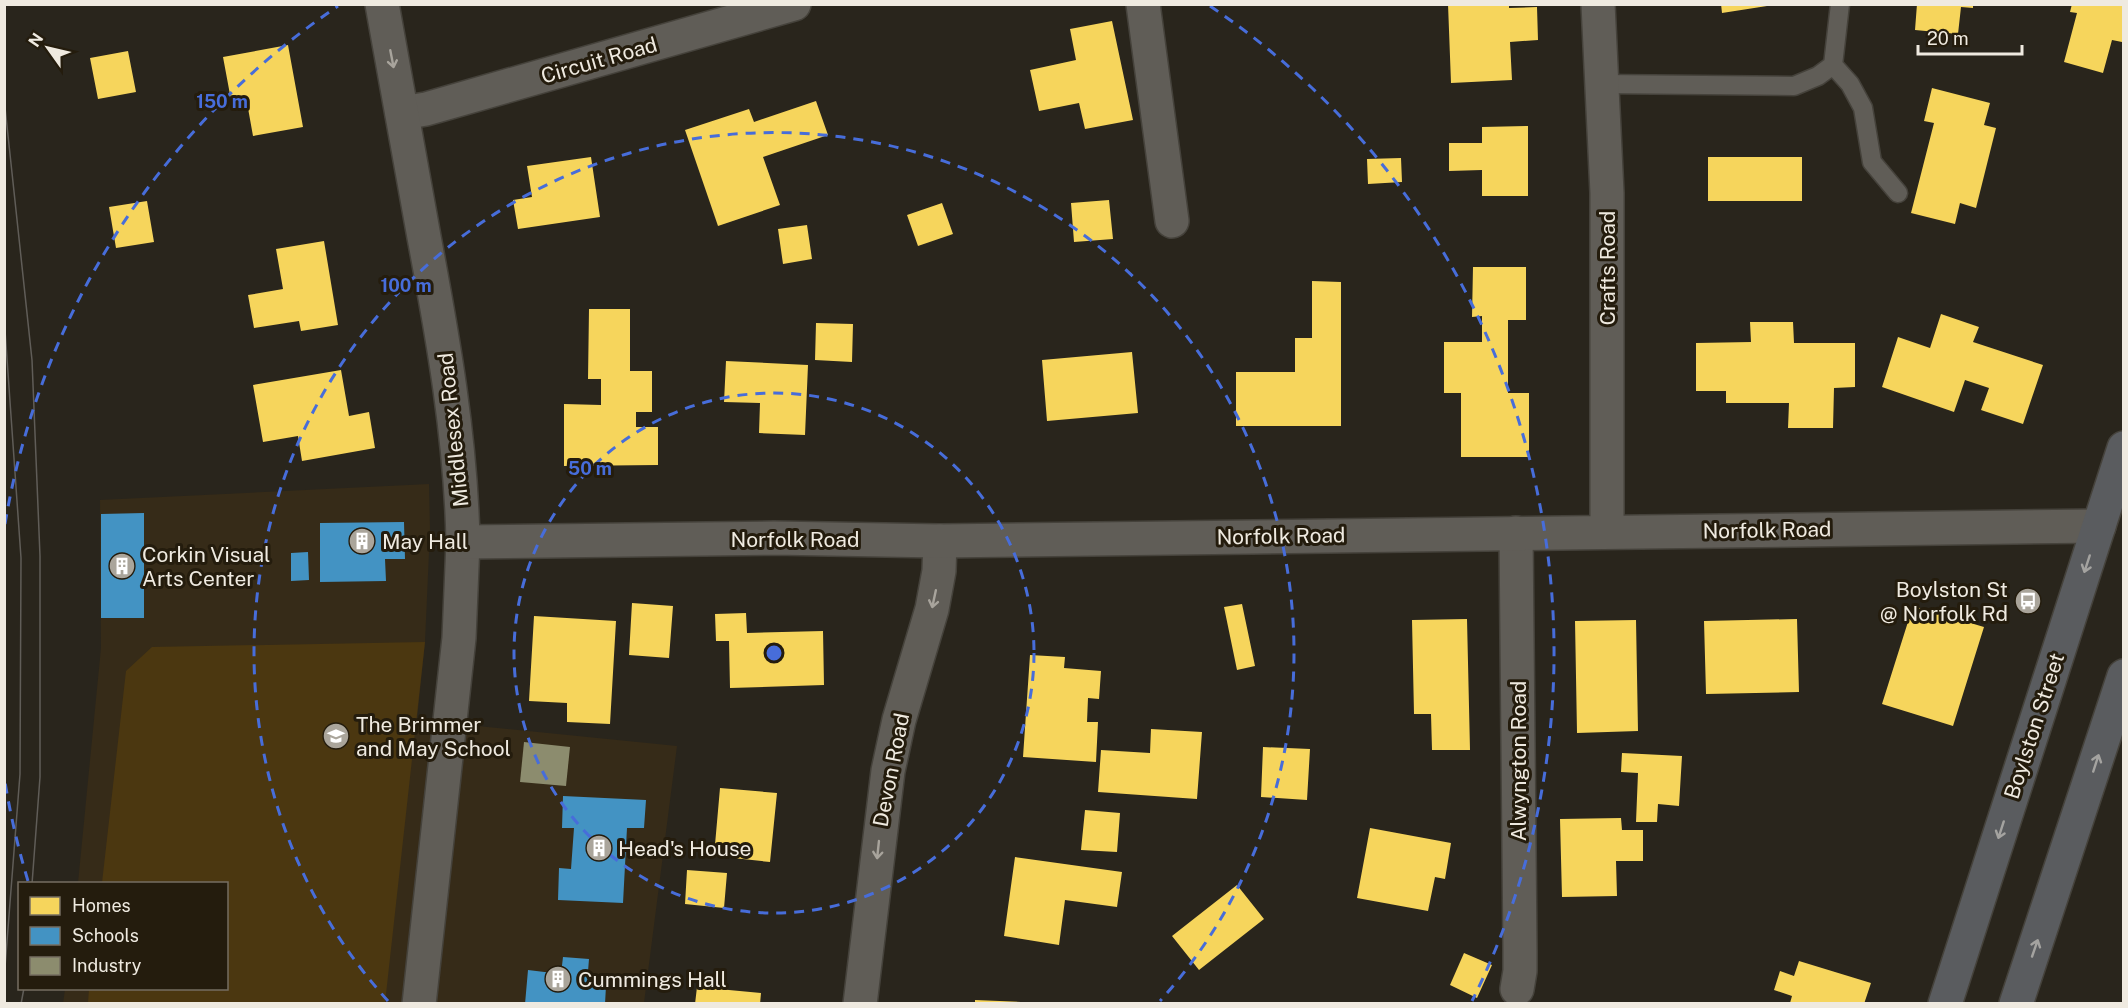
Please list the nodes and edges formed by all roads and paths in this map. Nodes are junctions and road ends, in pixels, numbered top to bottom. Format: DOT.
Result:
graph roads {
  1 [pos="382,4"];
  2 [pos="794,4"];
  3 [pos="1143,4"];
  4 [pos="1598,4"];
  5 [pos="1840,4"];
  6 [pos="1833,65"];
  7 [pos="1602,84"];
  8 [pos="402,113"];
  9 [pos="1898,193"];
  10 [pos="1172,221"];
  11 [pos="2124,448"];
  12 [pos="2099,526"];
  13 [pos="1607,532"];
  14 [pos="1516,533"];
  15 [pos="940,541"];
  16 [pos="463,542"];
  17 [pos="2124,676"];
  18 [pos="1517,989"];
  19 [pos="420,1004"];
  20 [pos="860,1004"];
  21 [pos="1945,1004"];
  22 [pos="2016,1004"];
  1 -- 8 [label="street, Middlesex Road, one-way"];
  2 -- 8 [label="street, Circuit Road"];
  3 -- 10 [label="street"];
  4 -- 7 [label="street, Crafts Road"];
  5 -- 6 [label="lane"];
  6 -- 7 [label="lane"];
  6 -- 9 [label="lane"];
  7 -- 13 [label="street, Crafts Road"];
  8 -- 16 [label="street, Middlesex Road"];
  11 -- 12 [label="highway, Boylston Street"];
  12 -- 13 [label="street, Norfolk Road"];
  12 -- 21 [label="highway, Boylston Street, one-way"];
  13 -- 14 [label="street, Norfolk Road"];
  14 -- 15 [label="street, Norfolk Road"];
  14 -- 18 [label="street, Alwyngton Road"];
  15 -- 16 [label="street, Norfolk Road"];
  15 -- 20 [label="street, Devon Road, one-way"];
  16 -- 19 [label="street, Middlesex Road"];
  22 -- 17 [label="highway, one-way"];
}
